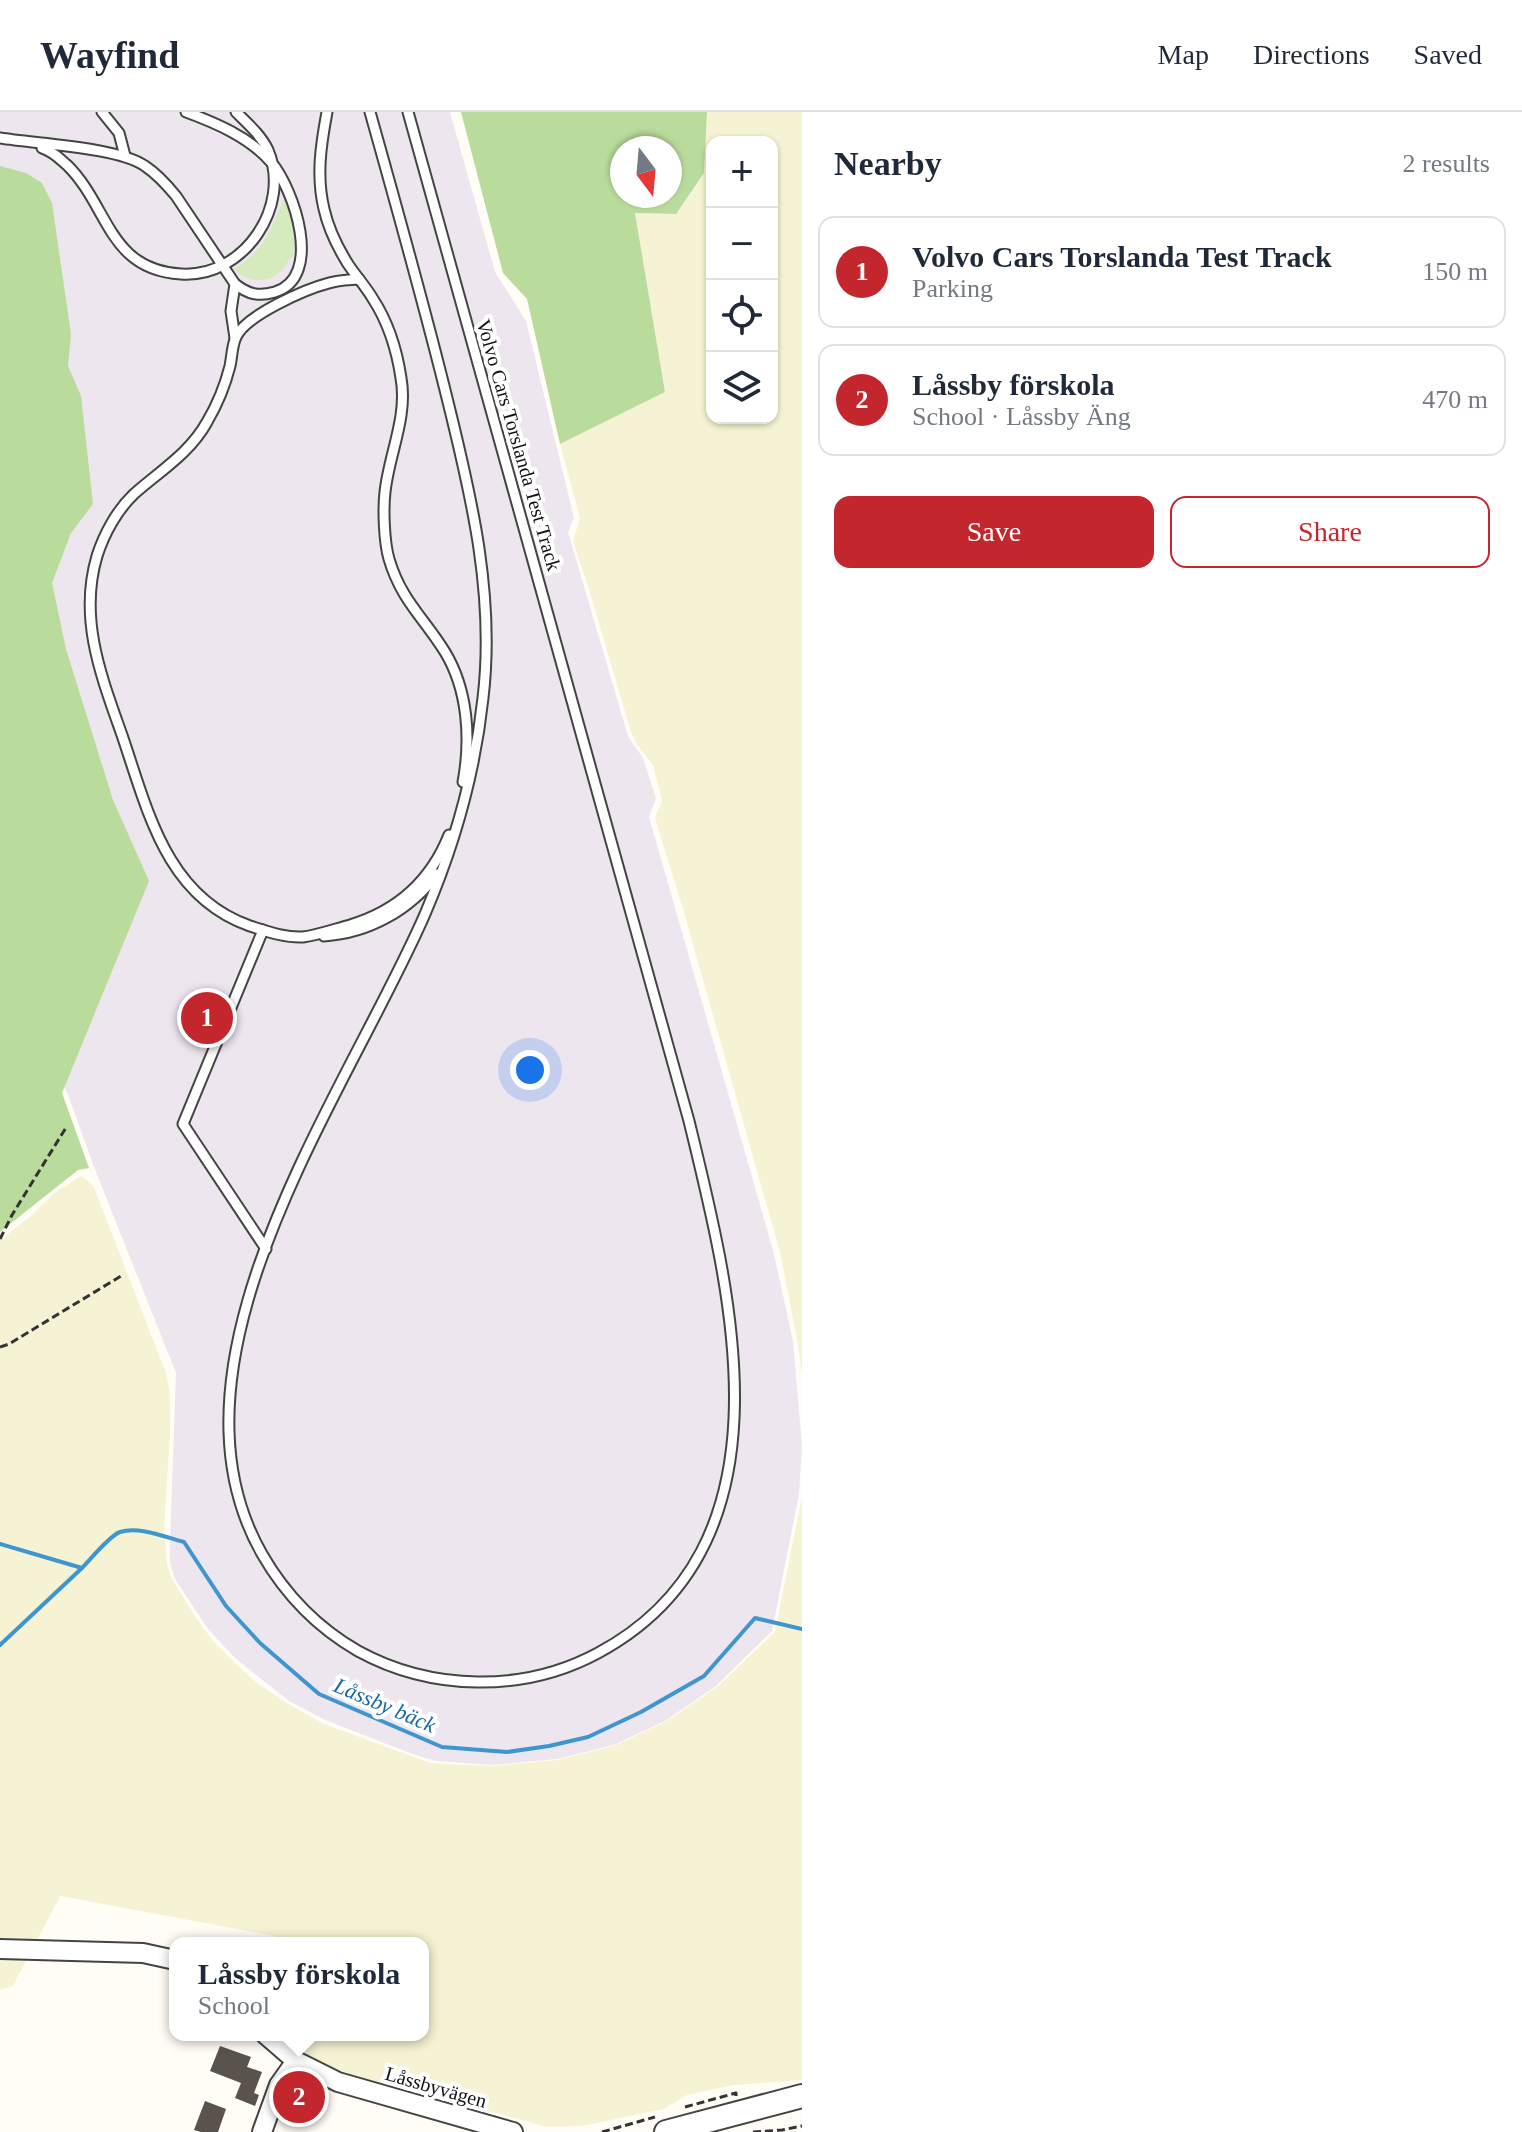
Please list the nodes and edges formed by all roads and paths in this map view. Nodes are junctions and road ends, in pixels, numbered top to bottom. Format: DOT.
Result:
graph roads {
  1 [pos="102,112"];
  2 [pos="186,112"];
  3 [pos="236,112"];
  4 [pos="327,112"];
  5 [pos="370,112"];
  6 [pos="408,112"];
  7 [pos="0,137"];
  8 [pos="11,140"];
  9 [pos="125,156"];
  10 [pos="271,163"];
  11 [pos="223,265"];
  12 [pos="359,279"];
  13 [pos="235,284"];
  14 [pos="235,338"];
  15 [pos="446,861"];
  16 [pos="263,930"];
  17 [pos="304,937"];
  18 [pos="67,1126"];
  19 [pos="0,1239"];
  20 [pos="266,1249"];
  21 [pos="121,1276"];
  22 [pos="0,1347"];
  23 [pos="0,1949"];
  24 [pos="169,1958"];
  25 [pos="273,2041"];
  26 [pos="296,2061"];
  27 [pos="802,2096"];
  28 [pos="802,2126"];
  29 [pos="262,2132"];
  30 [pos="513,2132"];
  31 [pos="666,2132"];
  32 [pos="753,2132"];
  1 -- 9 [label="lane"];
  2 -- 10 [label="lane"];
  3 -- 10 [label="lane"];
  4 -- 12 [label="lane, Volvo Cars Torslanda Test Track"];
  5 -- 15 [label="lane, Volvo Cars Torslanda Test Track"];
  6 -- 20 [label="lane, Volvo Cars Torslanda Test Track"];
  7 -- 8 [label="lane"];
  8 -- 9 [label="lane"];
  8 -- 11 [label="lane"];
  9 -- 11 [label="lane"];
  10 -- 11 [label="lane"];
  10 -- 13 [label="lane"];
  11 -- 13 [label="lane"];
  12 -- 14 [label="lane"];
  12 -- 17 [label="lane, Volvo Cars Torslanda Test Track"];
  13 -- 14 [label="lane, Volvo Cars Torslanda Test Track"];
  14 -- 16 [label="lane, Volvo Cars Torslanda Test Track"];
  15 -- 17 [label="lane, Volvo Cars Torslanda Test Track"];
  15 -- 20 [label="lane, Volvo Cars Torslanda Test Track"];
  16 -- 17 [label="lane, Volvo Cars Torslanda Test Track"];
  16 -- 20 [label="lane"];
  18 -- 19 [label="path"];
  21 -- 22 [label="path"];
  23 -- 24 [label="street"];
  25 -- 26 [label="street, Låssbyvägen"];
  26 -- 29 [label="street"];
  26 -- 30 [label="street, Låssbyvägen"];
  27 -- 31 [label="street"];
  28 -- 32 [label="path"];
}
